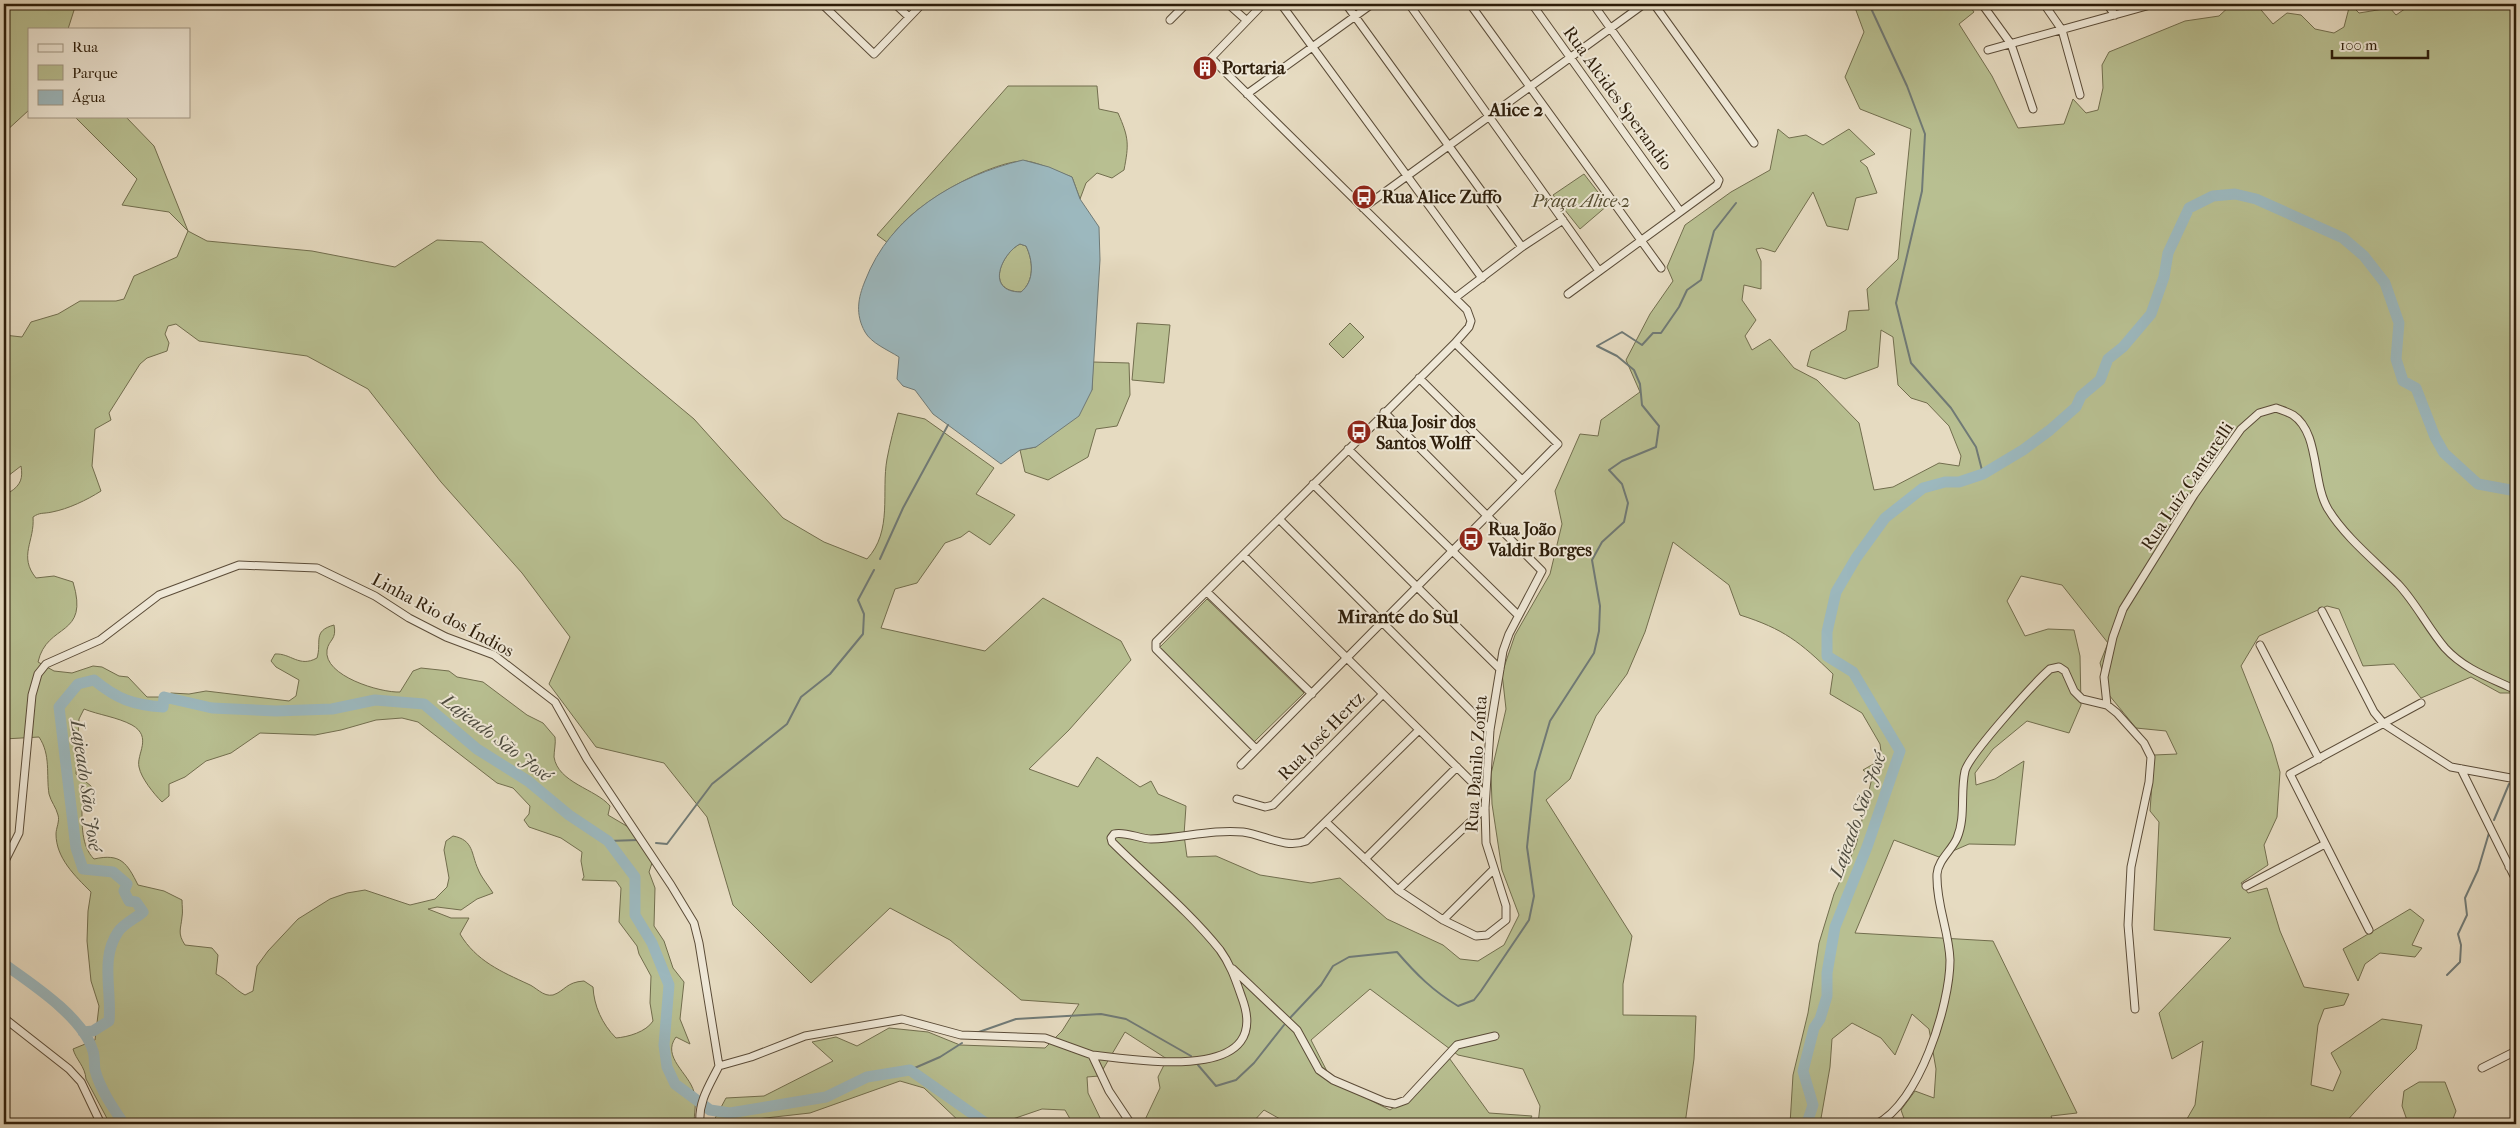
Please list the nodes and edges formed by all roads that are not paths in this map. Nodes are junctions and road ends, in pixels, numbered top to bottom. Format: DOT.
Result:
graph roads {
  1 [pos="822,4"];
  2 [pos="895,4"];
  3 [pos="922,4"];
  4 [pos="1186,4"];
  5 [pos="1228,4"];
  6 [pos="1263,4"];
  7 [pos="1281,4"];
  8 [pos="1346,4"];
  9 [pos="1372,4"];
  10 [pos="1409,4"];
  11 [pos="1470,4"];
  12 [pos="1532,4"];
  13 [pos="1593,4"];
  14 [pos="1644,4"];
  15 [pos="1654,4"];
  16 [pos="1982,4"];
  17 [pos="2044,4"];
  18 [pos="2107,4"];
  19 [pos="2154,4"];
  20 [pos="2115,15"];
  21 [pos="1355,16"];
  22 [pos="909,17"];
  23 [pos="1170,20"];
  24 [pos="1246,20"];
  25 [pos="1611,29"];
  26 [pos="2062,30"];
  27 [pos="2011,44"];
  28 [pos="1314,46"];
  29 [pos="1988,50"];
  30 [pos="1571,58"];
  31 [pos="1530,87"];
  32 [pos="1247,94"];
  33 [pos="2080,96"];
  34 [pos="2032,109"];
  35 [pos="1490,116"];
  36 [pos="1754,143"];
  37 [pos="1449,146"];
  38 [pos="1407,176"];
  39 [pos="1363,208"];
  40 [pos="1680,211"];
  41 [pos="1563,220"];
  42 [pos="1640,240"];
  43 [pos="1522,247"];
  44 [pos="1661,268"];
  45 [pos="1599,271"];
  46 [pos="1482,278"];
  47 [pos="1568,294"];
  48 [pos="1455,298"];
  49 [pos="1455,343"];
  50 [pos="1419,378"];
  51 [pos="1384,412"];
  52 [pos="1348,449"];
  53 [pos="1522,480"];
  54 [pos="1313,484"];
  55 [pos="1488,516"];
  56 [pos="1278,519"];
  57 [pos="1452,551"];
  58 [pos="1243,555"];
  59 [pos="1417,587"];
  60 [pos="1206,592"];
  61 [pos="2322,612"];
  62 [pos="1518,615"];
  63 [pos="1382,623"];
  64 [pos="2260,645"];
  65 [pos="1347,658"];
  66 [pos="1500,669"];
  67 [pos="2516,690"];
  68 [pos="1312,694"];
  69 [pos="1383,694"];
  70 [pos="2421,703"];
  71 [pos="2107,704"];
  72 [pos="2384,724"];
  73 [pos="1419,730"];
  74 [pos="1490,730"];
  75 [pos="1256,749"];
  76 [pos="2319,759"];
  77 [pos="1241,765"];
  78 [pos="1457,767"];
  79 [pos="2461,769"];
  80 [pos="2516,779"];
  81 [pos="1485,795"];
  82 [pos="1237,799"];
  83 [pos="1484,808"];
  84 [pos="1326,822"];
  85 [pos="2326,844"];
  86 [pos="1365,859"];
  87 [pos="4,863"];
  88 [pos="2513,866"];
  89 [pos="1493,870"];
  90 [pos="2516,880"];
  91 [pos="2246,886"];
  92 [pos="1398,890"];
  93 [pos="1443,920"];
  94 [pos="2369,930"];
  95 [pos="1231,967"];
  96 [pos="2135,1009"];
  97 [pos="4,1018"];
  98 [pos="1495,1036"];
  99 [pos="2516,1051"];
  100 [pos="1092,1055"];
  101 [pos="719,1066"];
  102 [pos="2482,1068"];
  103 [pos="101,1124"];
  104 [pos="700,1124"];
  105 [pos="1131,1124"];
  106 [pos="1878,1124"];
  1 -- 22 [label="street"];
  2 -- 22 [label="street"];
  3 -- 22 [label="street"];
  4 -- 23 [label="street"];
  5 -- 24 [label="street"];
  6 -- 24 [label="street"];
  7 -- 28 [label="street"];
  8 -- 21 [label="street"];
  9 -- 21 [label="street"];
  10 -- 35 [label="street"];
  11 -- 31 [label="street"];
  12 -- 30 [label="street, Rua Alcides Sperandio"];
  13 -- 25 [label="street"];
  14 -- 25 [label="street"];
  15 -- 36 [label="street"];
  16 -- 27 [label="street"];
  17 -- 26 [label="street"];
  18 -- 20 [label="street"];
  19 -- 20 [label="street"];
  20 -- 26 [label="street"];
  21 -- 28 [label="street"];
  21 -- 37 [label="street"];
  24 -- 32 [label="street"];
  25 -- 30 [label="street"];
  25 -- 40 [label="street"];
  26 -- 27 [label="street"];
  26 -- 33 [label="street"];
  27 -- 29 [label="street"];
  27 -- 34 [label="street"];
  28 -- 32 [label="street"];
  28 -- 38 [label="street"];
  30 -- 31 [label="street"];
  30 -- 40 [label="street, Rua Alcides Sperandio"];
  31 -- 35 [label="street"];
  31 -- 42 [label="street"];
  32 -- 39 [label="street"];
  35 -- 37 [label="street"];
  35 -- 41 [label="street"];
  37 -- 38 [label="street"];
  37 -- 43 [label="street"];
  38 -- 39 [label="street"];
  38 -- 46 [label="street"];
  39 -- 48 [label="street"];
  40 -- 42 [label="street"];
  41 -- 43 [label="street"];
  41 -- 45 [label="street"];
  42 -- 44 [label="street"];
  42 -- 45 [label="street"];
  43 -- 46 [label="street"];
  45 -- 47 [label="street"];
  46 -- 48 [label="street"];
  48 -- 49 [label="street"];
  49 -- 50 [label="street"];
  49 -- 53 [label="street"];
  50 -- 51 [label="street"];
  50 -- 53 [label="street"];
  51 -- 52 [label="street"];
  51 -- 55 [label="street"];
  52 -- 54 [label="street"];
  52 -- 57 [label="street"];
  53 -- 55 [label="street"];
  54 -- 56 [label="street"];
  54 -- 59 [label="street"];
  55 -- 57 [label="street"];
  55 -- 62 [label="street, Rua Danilo Zonta"];
  56 -- 58 [label="street"];
  56 -- 63 [label="street"];
  57 -- 59 [label="street"];
  57 -- 62 [label="street"];
  58 -- 60 [label="street"];
  58 -- 65 [label="street"];
  59 -- 63 [label="street"];
  59 -- 66 [label="street"];
  60 -- 68 [label="street"];
  60 -- 75 [label="street"];
  61 -- 72 [label="street"];
  62 -- 66 [label="street, Rua Danilo Zonta"];
  63 -- 65 [label="street"];
  63 -- 74 [label="street"];
  64 -- 76 [label="street"];
  65 -- 68 [label="street"];
  65 -- 69 [label="street"];
  66 -- 74 [label="street, Rua Danilo Zonta"];
  67 -- 71 [label="street, Rua Luiz Cantarelli"];
  68 -- 75 [label="street"];
  69 -- 73 [label="street"];
  69 -- 82 [label="street, Rua José Hertz"];
  70 -- 72 [label="street"];
  71 -- 96 [label="street"];
  71 -- 106 [label="street"];
  72 -- 76 [label="street"];
  72 -- 79 [label="street"];
  73 -- 78 [label="street"];
  73 -- 84 [label="street"];
  74 -- 81 [label="street, Rua Danilo Zonta"];
  75 -- 77 [label="street"];
  76 -- 85 [label="street"];
  78 -- 81 [label="street"];
  78 -- 86 [label="street"];
  79 -- 80 [label="street"];
  79 -- 88 [label="street"];
  81 -- 83 [label="street, Rua Danilo Zonta"];
  83 -- 89 [label="street, Rua Danilo Zonta"];
  83 -- 92 [label="street"];
  84 -- 86 [label="street, Rua Danilo Zonta"];
  84 -- 95 [label="street"];
  85 -- 91 [label="street"];
  85 -- 94 [label="street"];
  86 -- 92 [label="street, Rua Danilo Zonta"];
  87 -- 101 [label="street, Linha Rio dos Índios"];
  88 -- 90 [label="street"];
  89 -- 93 [label="street"];
  89 -- 93 [label="street, Rua Danilo Zonta"];
  92 -- 93 [label="street, Rua Danilo Zonta"];
  95 -- 98 [label="street"];
  95 -- 100 [label="street"];
  97 -- 103 [label="street"];
  99 -- 102 [label="street"];
  100 -- 101 [label="street"];
  100 -- 105 [label="street"];
  101 -- 104 [label="street"];
}
